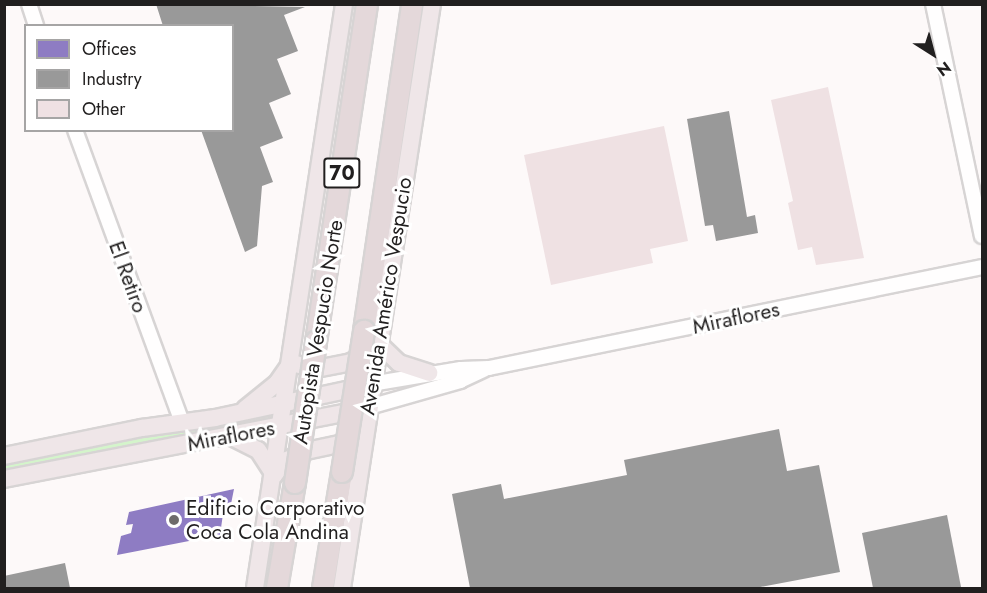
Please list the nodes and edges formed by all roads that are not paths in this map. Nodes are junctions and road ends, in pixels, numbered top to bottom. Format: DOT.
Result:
graph roads {
  1 [pos="29,4"];
  2 [pos="344,4"];
  3 [pos="367,4"];
  4 [pos="412,4"];
  5 [pos="432,4"];
  6 [pos="933,4"];
  7 [pos="35,24"];
  8 [pos="76,132"];
  9 [pos="982,236"];
  10 [pos="982,267"];
  11 [pos="371,336"];
  12 [pos="291,363"];
  13 [pos="489,368"];
  14 [pos="429,373"];
  15 [pos="371,384"];
  16 [pos="285,403"];
  17 [pos="369,407"];
  18 [pos="240,413"];
  19 [pos="182,422"];
  20 [pos="281,427"];
  21 [pos="232,437"];
  22 [pos="363,452"];
  23 [pos="4,456"];
  24 [pos="274,475"];
  25 [pos="4,479"];
  26 [pos="255,588"];
  27 [pos="277,588"];
  28 [pos="323,588"];
  29 [pos="342,588"];
  1 -- 7 [label="street"];
  2 -- 12 [label="main road"];
  3 -- 27 [label="highway, Autopista Vespucio Norte / 70, bridge"];
  4 -- 11 [label="highway, Autopista Vespucio Norte / 70"];
  5 -- 11 [label="main road, Avenida Américo Vespucio"];
  6 -- 9 [label="street"];
  8 -- 19 [label="street, El Retiro"];
  10 -- 13 [label="street, Miraflores"];
  11 -- 12 [label="main road"];
  11 -- 14 [label="main road"];
  11 -- 15 [label="main road, Avenida Américo Vespucio"];
  11 -- 28 [label="highway, Autopista Vespucio Norte / 70, bridge"];
  12 -- 16 [label="main road"];
  12 -- 18 [label="main road"];
  13 -- 14 [label="street, Miraflores"];
  13 -- 17 [label="street, Miraflores"];
  14 -- 15 [label="street, Miraflores"];
  15 -- 16 [label="main road, Miraflores"];
  15 -- 17 [label="main road, Avenida Américo Vespucio"];
  16 -- 18 [label="main road, Miraflores"];
  16 -- 20 [label="main road"];
  17 -- 20 [label="main road, Miraflores"];
  17 -- 22 [label="main road, Avenida Américo Vespucio"];
  18 -- 19 [label="main road, Miraflores"];
  19 -- 23 [label="main road, Miraflores"];
  20 -- 21 [label="main road, Miraflores"];
  20 -- 24 [label="main road"];
  21 -- 24 [label="main road"];
  21 -- 25 [label="main road, Miraflores"];
  22 -- 24 [label="main road"];
  22 -- 29 [label="main road, Avenida Américo Vespucio"];
  24 -- 26 [label="main road"];
}
